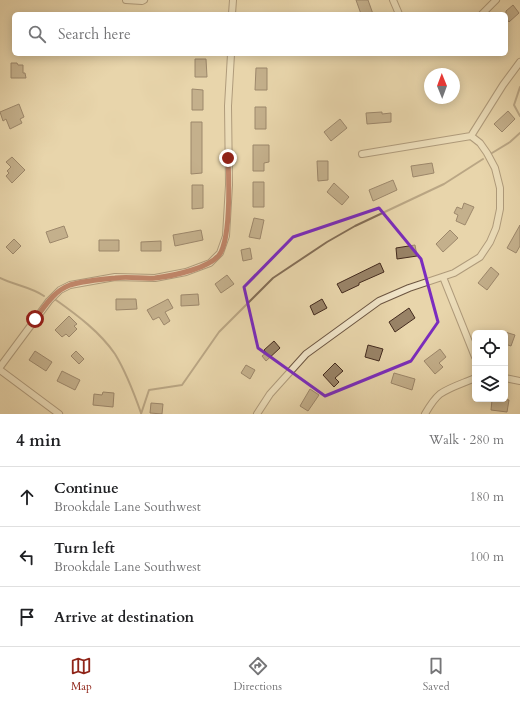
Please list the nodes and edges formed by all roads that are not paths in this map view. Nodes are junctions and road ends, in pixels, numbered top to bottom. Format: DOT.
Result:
graph roads {
  1 [pos="126,0"];
  2 [pos="233,0"];
  3 [pos="393,0"];
  4 [pos="496,0"];
  5 [pos="143,1"];
  6 [pos="232,12"];
  7 [pos="398,12"];
  8 [pos="484,12"];
  9 [pos="231,56"];
  10 [pos="520,62"];
  11 [pos="471,136"];
  12 [pos="362,154"];
  13 [pos="443,277"];
  14 [pos="472,350"];
  15 [pos="0,367"];
  16 [pos="0,370"];
  17 [pos="472,379"];
  18 [pos="508,379"];
  19 [pos="520,382"];
  20 [pos="58,414"];
  21 [pos="257,414"];
  22 [pos="425,414"];
  1 -- 5 [label="street"];
  2 -- 6 [label="street"];
  3 -- 7 [label="street"];
  4 -- 8 [label="street"];
  9 -- 15 [label="street"];
  10 -- 11 [label="street"];
  11 -- 12 [label="street"];
  11 -- 13 [label="street"];
  13 -- 14 [label="street"];
  13 -- 21 [label="street"];
  16 -- 20 [label="street"];
  17 -- 22 [label="street"];
  18 -- 19 [label="street"];
}
